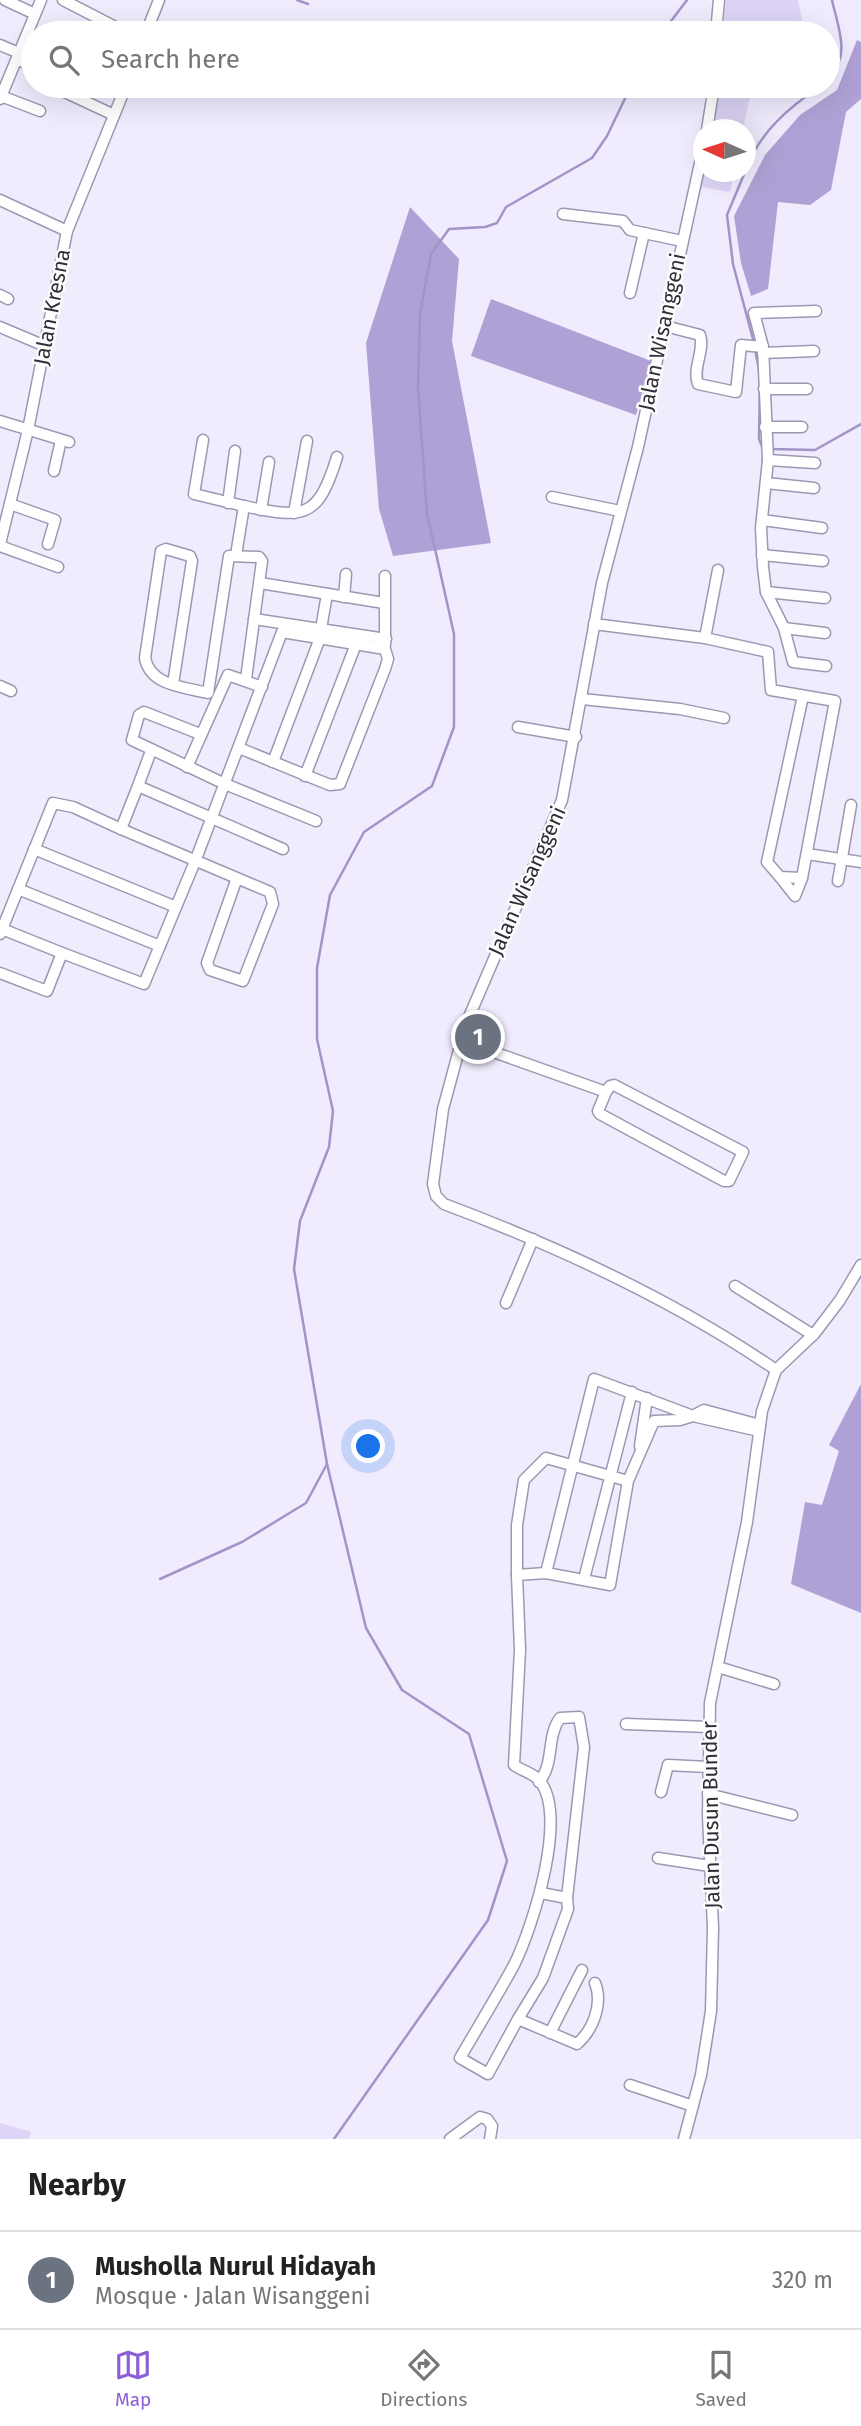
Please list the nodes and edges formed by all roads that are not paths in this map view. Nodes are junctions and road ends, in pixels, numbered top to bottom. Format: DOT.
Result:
graph roads {
  1 [pos="5,0"];
  2 [pos="41,0"];
  3 [pos="63,0"];
  4 [pos="159,0"];
  5 [pos="719,0"];
  6 [pos="35,14"];
  7 [pos="32,21"];
  8 [pos="104,21"];
  9 [pos="151,21"];
  10 [pos="717,21"];
  11 [pos="0,45"];
  12 [pos="21,49"];
  13 [pos="18,56"];
  14 [pos="21,58"];
  15 [pos="1,98"];
  16 [pos="78,98"];
  17 [pos="121,98"];
  18 [pos="712,98"];
  19 [pos="40,111"];
  20 [pos="114,115"];
  21 [pos="709,119"];
  22 [pos="696,182"];
  23 [pos="0,200"];
  24 [pos="563,214"];
  25 [pos="67,231"];
  26 [pos="644,233"];
  27 [pos="682,241"];
  28 [pos="630,293"];
  29 [pos="816,311"];
  30 [pos="664,326"];
  31 [pos="0,327"];
  32 [pos="45,346"];
  33 [pos="761,349"];
  34 [pos="814,351"];
  35 [pos="764,389"];
  36 [pos="807,389"];
  37 [pos="0,421"];
  38 [pos="802,427"];
  39 [pos="28,430"];
  40 [pos="765,432"];
  41 [pos="203,440"];
  42 [pos="307,442"];
  43 [pos="236,451"];
  44 [pos="337,457"];
  45 [pos="768,458"];
  46 [pos="269,462"];
  47 [pos="815,463"];
  48 [pos="54,471"];
  49 [pos="765,483"];
  50 [pos="814,488"];
  51 [pos="552,497"];
  52 [pos="228,503"];
  53 [pos="10,505"];
  54 [pos="244,506"];
  55 [pos="261,510"];
  56 [pos="620,511"];
  57 [pos="294,513"];
  58 [pos="762,520"];
  59 [pos="822,528"];
  60 [pos="0,540"];
  61 [pos="48,544"];
  62 [pos="236,555"];
  63 [pos="762,555"];
  64 [pos="823,561"];
  65 [pos="58,567"];
  66 [pos="718,570"];
  67 [pos="346,574"];
  68 [pos="385,576"];
  69 [pos="260,583"];
  70 [pos="766,592"];
  71 [pos="327,594"];
  72 [pos="344,597"];
  73 [pos="825,598"];
  74 [pos="384,603"];
  75 [pos="254,619"];
  76 [pos="594,624"];
  77 [pos="783,628"];
  78 [pos="321,634"];
  79 [pos="825,634"];
  80 [pos="705,638"];
  81 [pos="356,644"];
  82 [pos="385,644"];
  83 [pos="826,666"];
  84 [pos="213,673"];
  85 [pos="228,675"];
  86 [pos="246,679"];
  87 [pos="173,684"];
  88 [pos="0,686"];
  89 [pos="262,687"];
  90 [pos="11,691"];
  91 [pos="213,695"];
  92 [pos="803,695"];
  93 [pos="582,699"];
  94 [pos="724,718"];
  95 [pos="518,727"];
  96 [pos="200,734"];
  97 [pos="576,737"];
  98 [pos="239,748"];
  99 [pos="151,751"];
  100 [pos="272,762"];
  101 [pos="187,767"];
  102 [pos="305,776"];
  103 [pos="225,784"];
  104 [pos="138,786"];
  105 [pos="851,805"];
  106 [pos="211,819"];
  107 [pos="316,821"];
  108 [pos="121,829"];
  109 [pos="34,849"];
  110 [pos="283,849"];
  111 [pos="807,854"];
  112 [pos="196,859"];
  113 [pos="841,859"];
  114 [pos="861,862"];
  115 [pos="780,877"];
  116 [pos="237,878"];
  117 [pos="802,878"];
  118 [pos="838,881"];
  119 [pos="18,889"];
  120 [pos="176,907"];
  121 [pos="1,931"];
  122 [pos="160,946"];
  123 [pos="62,953"];
  124 [pos="0,973"];
  125 [pos="460,1040"];
  126 [pos="606,1092"];
  127 [pos="533,1239"];
  128 [pos="861,1265"];
  129 [pos="735,1286"];
  130 [pos="506,1303"];
  131 [pos="813,1335"];
  132 [pos="776,1370"];
  133 [pos="632,1392"];
  134 [pos="647,1398"];
  135 [pos="693,1416"];
  136 [pos="654,1421"];
  137 [pos="642,1427"];
  138 [pos="759,1428"];
  139 [pos="639,1458"];
  140 [pos="571,1467"];
  141 [pos="611,1476"];
  142 [pos="628,1481"];
  143 [pos="546,1573"];
  144 [pos="517,1575"];
  145 [pos="584,1579"];
  146 [pos="718,1667"];
  147 [pos="774,1684"];
  148 [pos="626,1724"];
  149 [pos="709,1727"];
  150 [pos="708,1767"];
  151 [pos="539,1782"];
  152 [pos="661,1792"];
  153 [pos="708,1794"];
  154 [pos="792,1815"];
  155 [pos="658,1858"];
  156 [pos="710,1866"];
  157 [pos="541,1893"];
  158 [pos="567,1898"];
  159 [pos="582,1970"];
  160 [pos="595,1983"];
  161 [pos="518,2019"];
  162 [pos="550,2033"];
  163 [pos="630,2085"];
  164 [pos="693,2106"];
  165 [pos="450,2139"];
  166 [pos="490,2139"];
  167 [pos="684,2139"];
  1 -- 6 [label="street"];
  2 -- 6 [label="street"];
  3 -- 8 [label="street"];
  4 -- 9 [label="street"];
  5 -- 10 [label="street"];
  6 -- 7 [label="street"];
  11 -- 13 [label="street"];
  12 -- 13 [label="street"];
  13 -- 14 [label="street"];
  13 -- 15 [label="street"];
  15 -- 19 [label="street"];
  16 -- 20 [label="street"];
  17 -- 20 [label="street, Jalan Kresna"];
  18 -- 21 [label="street"];
  20 -- 25 [label="street, Jalan Kresna"];
  22 -- 27 [label="street, Jalan Wisanggeni"];
  23 -- 25 [label="street"];
  24 -- 26 [label="street"];
  25 -- 32 [label="street, Jalan Kresna"];
  26 -- 27 [label="street"];
  26 -- 28 [label="street"];
  27 -- 30 [label="street, Jalan Wisanggeni"];
  29 -- 33 [label="street"];
  30 -- 33 [label="street"];
  30 -- 56 [label="street, Jalan Wisanggeni"];
  31 -- 32 [label="street"];
  32 -- 39 [label="street, Jalan Kresna"];
  33 -- 34 [label="street"];
  33 -- 35 [label="street"];
  35 -- 36 [label="street"];
  35 -- 40 [label="street"];
  37 -- 39 [label="street"];
  38 -- 40 [label="street"];
  39 -- 48 [label="street"];
  39 -- 53 [label="street, Jalan Kresna"];
  40 -- 45 [label="street"];
  41 -- 52 [label="street"];
  42 -- 57 [label="street"];
  43 -- 52 [label="street"];
  44 -- 57 [label="street"];
  45 -- 47 [label="street"];
  45 -- 49 [label="street"];
  46 -- 55 [label="street"];
  49 -- 50 [label="street"];
  49 -- 58 [label="street"];
  51 -- 56 [label="street"];
  52 -- 54 [label="street"];
  53 -- 60 [label="street, Jalan Kresna"];
  53 -- 61 [label="street"];
  54 -- 55 [label="street"];
  54 -- 62 [label="street"];
  55 -- 57 [label="street"];
  56 -- 76 [label="street, Jalan Wisanggeni"];
  58 -- 59 [label="street"];
  58 -- 63 [label="street"];
  60 -- 65 [label="street"];
  62 -- 69 [label="street"];
  62 -- 84 [label="street"];
  63 -- 64 [label="street"];
  63 -- 70 [label="street"];
  66 -- 80 [label="street"];
  67 -- 72 [label="street"];
  68 -- 74 [label="street"];
  69 -- 71 [label="street"];
  69 -- 75 [label="street"];
  70 -- 73 [label="street"];
  70 -- 77 [label="street"];
  71 -- 72 [label="street"];
  71 -- 78 [label="street"];
  72 -- 74 [label="street"];
  74 -- 82 [label="street"];
  75 -- 78 [label="street"];
  75 -- 86 [label="street"];
  76 -- 80 [label="street"];
  76 -- 93 [label="street, Jalan Wisanggeni"];
  77 -- 79 [label="street"];
  77 -- 83 [label="street"];
  78 -- 81 [label="street"];
  78 -- 82 [label="street"];
  78 -- 89 [label="street"];
  78 -- 100 [label="street"];
  80 -- 92 [label="street"];
  81 -- 82 [label="street"];
  81 -- 102 [label="street"];
  82 -- 102 [label="street"];
  84 -- 85 [label="street"];
  84 -- 91 [label="street"];
  85 -- 86 [label="street"];
  85 -- 91 [label="street"];
  86 -- 89 [label="street"];
  87 -- 87 [label="street"];
  87 -- 91 [label="street"];
  88 -- 90 [label="street"];
  89 -- 98 [label="street"];
  91 -- 96 [label="street"];
  92 -- 111 [label="street"];
  92 -- 115 [label="street"];
  93 -- 94 [label="street"];
  93 -- 97 [label="street, Jalan Wisanggeni"];
  95 -- 97 [label="street"];
  96 -- 99 [label="street"];
  96 -- 101 [label="street"];
  97 -- 125 [label="street, Jalan Wisanggeni"];
  98 -- 100 [label="street"];
  98 -- 103 [label="street"];
  99 -- 101 [label="street"];
  99 -- 104 [label="street"];
  100 -- 102 [label="street"];
  101 -- 103 [label="street"];
  103 -- 106 [label="street"];
  103 -- 107 [label="street"];
  104 -- 106 [label="street"];
  104 -- 108 [label="street"];
  105 -- 113 [label="street"];
  106 -- 110 [label="street"];
  106 -- 112 [label="street"];
  108 -- 109 [label="street"];
  108 -- 112 [label="street"];
  109 -- 119 [label="street"];
  109 -- 120 [label="street"];
  111 -- 113 [label="street"];
  111 -- 117 [label="street"];
  112 -- 116 [label="street"];
  112 -- 120 [label="street"];
  113 -- 114 [label="street"];
  113 -- 118 [label="street"];
  115 -- 117 [label="street"];
  115 -- 117 [label="street"];
  116 -- 116 [label="street"];
  119 -- 121 [label="street"];
  119 -- 122 [label="street"];
  120 -- 122 [label="street"];
  121 -- 123 [label="street"];
  122 -- 123 [label="street"];
  123 -- 124 [label="street"];
  125 -- 126 [label="street"];
  125 -- 127 [label="street, Jalan Wisanggeni"];
  126 -- 126 [label="street"];
  127 -- 130 [label="street"];
  127 -- 132 [label="street, Jalan Wisanggeni"];
  128 -- 131 [label="street"];
  129 -- 131 [label="street"];
  131 -- 132 [label="street"];
  132 -- 138 [label="street, Jalan Dusun Bunder"];
  133 -- 134 [label="street"];
  133 -- 140 [label="street"];
  133 -- 141 [label="street"];
  134 -- 135 [label="street"];
  134 -- 137 [label="street"];
  135 -- 136 [label="street"];
  135 -- 138 [label="street"];
  136 -- 137 [label="street"];
  136 -- 139 [label="street"];
  137 -- 139 [label="street"];
  138 -- 146 [label="street, Jalan Dusun Bunder"];
  139 -- 142 [label="street"];
  140 -- 141 [label="street"];
  140 -- 143 [label="street"];
  140 -- 144 [label="street"];
  141 -- 142 [label="street"];
  141 -- 145 [label="street"];
  142 -- 145 [label="street"];
  143 -- 144 [label="street"];
  143 -- 145 [label="street"];
  144 -- 151 [label="street"];
  146 -- 147 [label="street"];
  146 -- 149 [label="street, Jalan Dusun Bunder"];
  148 -- 149 [label="street"];
  149 -- 150 [label="street, Jalan Dusun Bunder"];
  150 -- 152 [label="street"];
  150 -- 153 [label="street, Jalan Dusun Bunder"];
  151 -- 157 [label="street"];
  151 -- 158 [label="street"];
  153 -- 154 [label="street"];
  153 -- 156 [label="street, Jalan Dusun Bunder"];
  155 -- 156 [label="street"];
  156 -- 164 [label="street, Jalan Dusun Bunder"];
  157 -- 158 [label="street"];
  157 -- 161 [label="street"];
  158 -- 161 [label="street"];
  159 -- 162 [label="street"];
  160 -- 162 [label="street"];
  161 -- 162 [label="street"];
  163 -- 164 [label="street"];
  164 -- 167 [label="street, Jalan Dusun Bunder"];
  165 -- 166 [label="street"];
}
